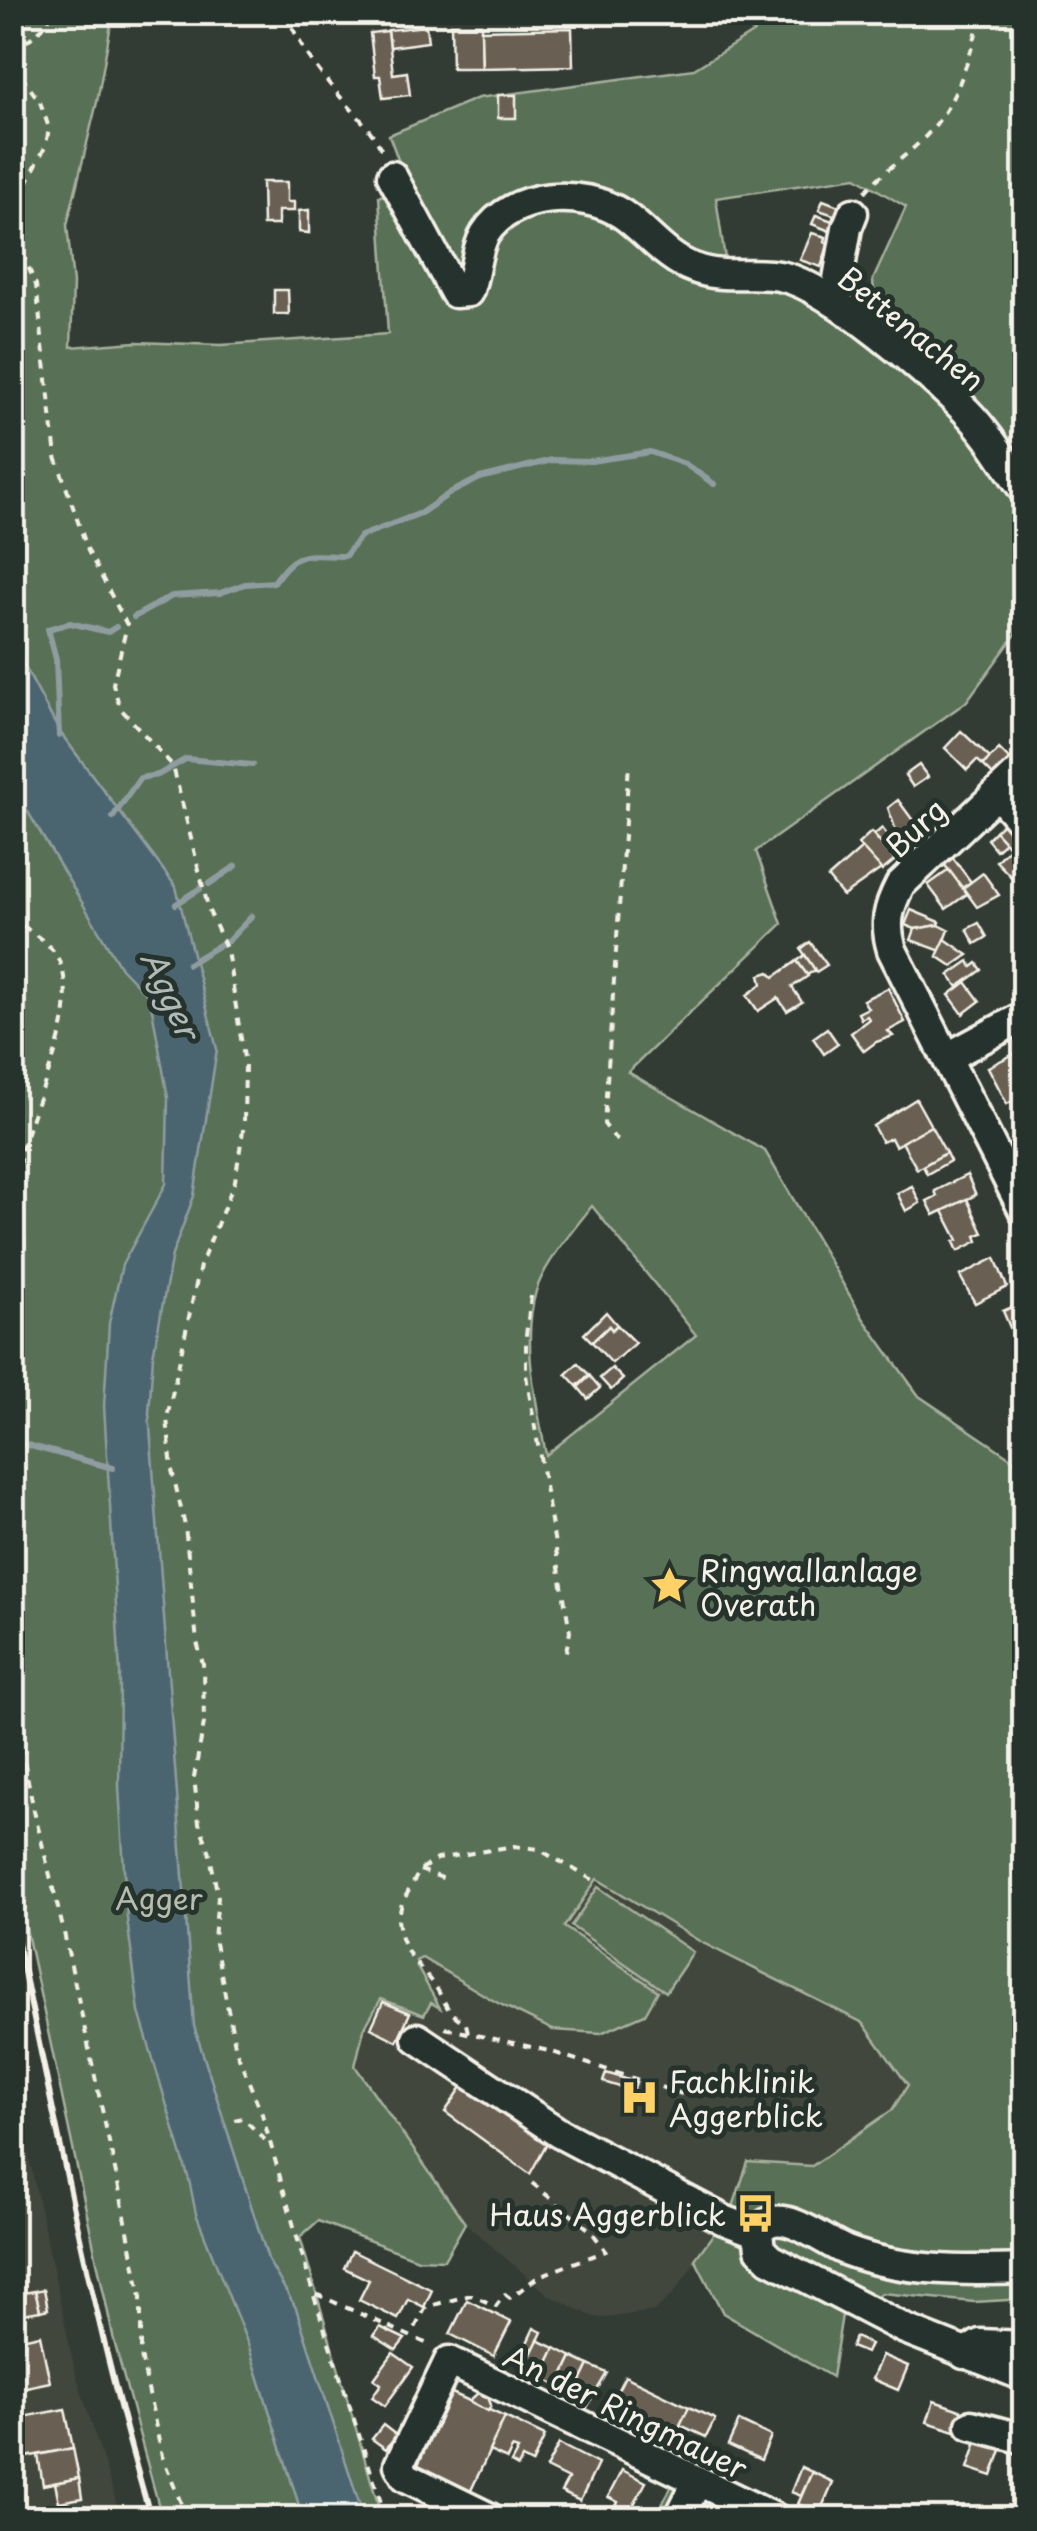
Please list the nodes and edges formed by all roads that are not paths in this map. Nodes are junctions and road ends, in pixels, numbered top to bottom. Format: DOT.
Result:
graph roads {
  1 [pos="392,176"];
  2 [pos="853,213"];
  3 [pos="834,302"];
  4 [pos="1024,490"];
  5 [pos="1024,768"];
  6 [pos="998,794"];
  7 [pos="1024,824"];
  8 [pos="1024,1016"];
  9 [pos="948,1057"];
  10 [pos="1024,1211"];
  11 [pos="417,2038"];
  12 [pos="758,2233"];
  13 [pos="1024,2270"];
  14 [pos="1024,2346"];
  15 [pos="964,2354"];
  16 [pos="1024,2376"];
  17 [pos="971,2425"];
  18 [pos="1024,2439"];
  19 [pos="697,2482"];
  20 [pos="490,2518"];
  21 [pos="679,2518"];
  22 [pos="775,2518"];
  1 -- 3 [label="street, Bettenachen"];
  2 -- 3 [label="street"];
  3 -- 4 [label="street, Bettenachen"];
  5 -- 6 [label="street, Burg"];
  6 -- 7 [label="street"];
  6 -- 9 [label="street, Burg"];
  8 -- 9 [label="street"];
  9 -- 10 [label="street, Burg"];
  11 -- 12 [label="street"];
  12 -- 13 [label="street"];
  12 -- 15 [label="street"];
  14 -- 15 [label="street"];
  15 -- 16 [label="street"];
  17 -- 18 [label="street"];
  19 -- 20 [label="street, An der Ringmauer"];
  19 -- 21 [label="street"];
  19 -- 22 [label="street, An der Ringmauer"];
}
